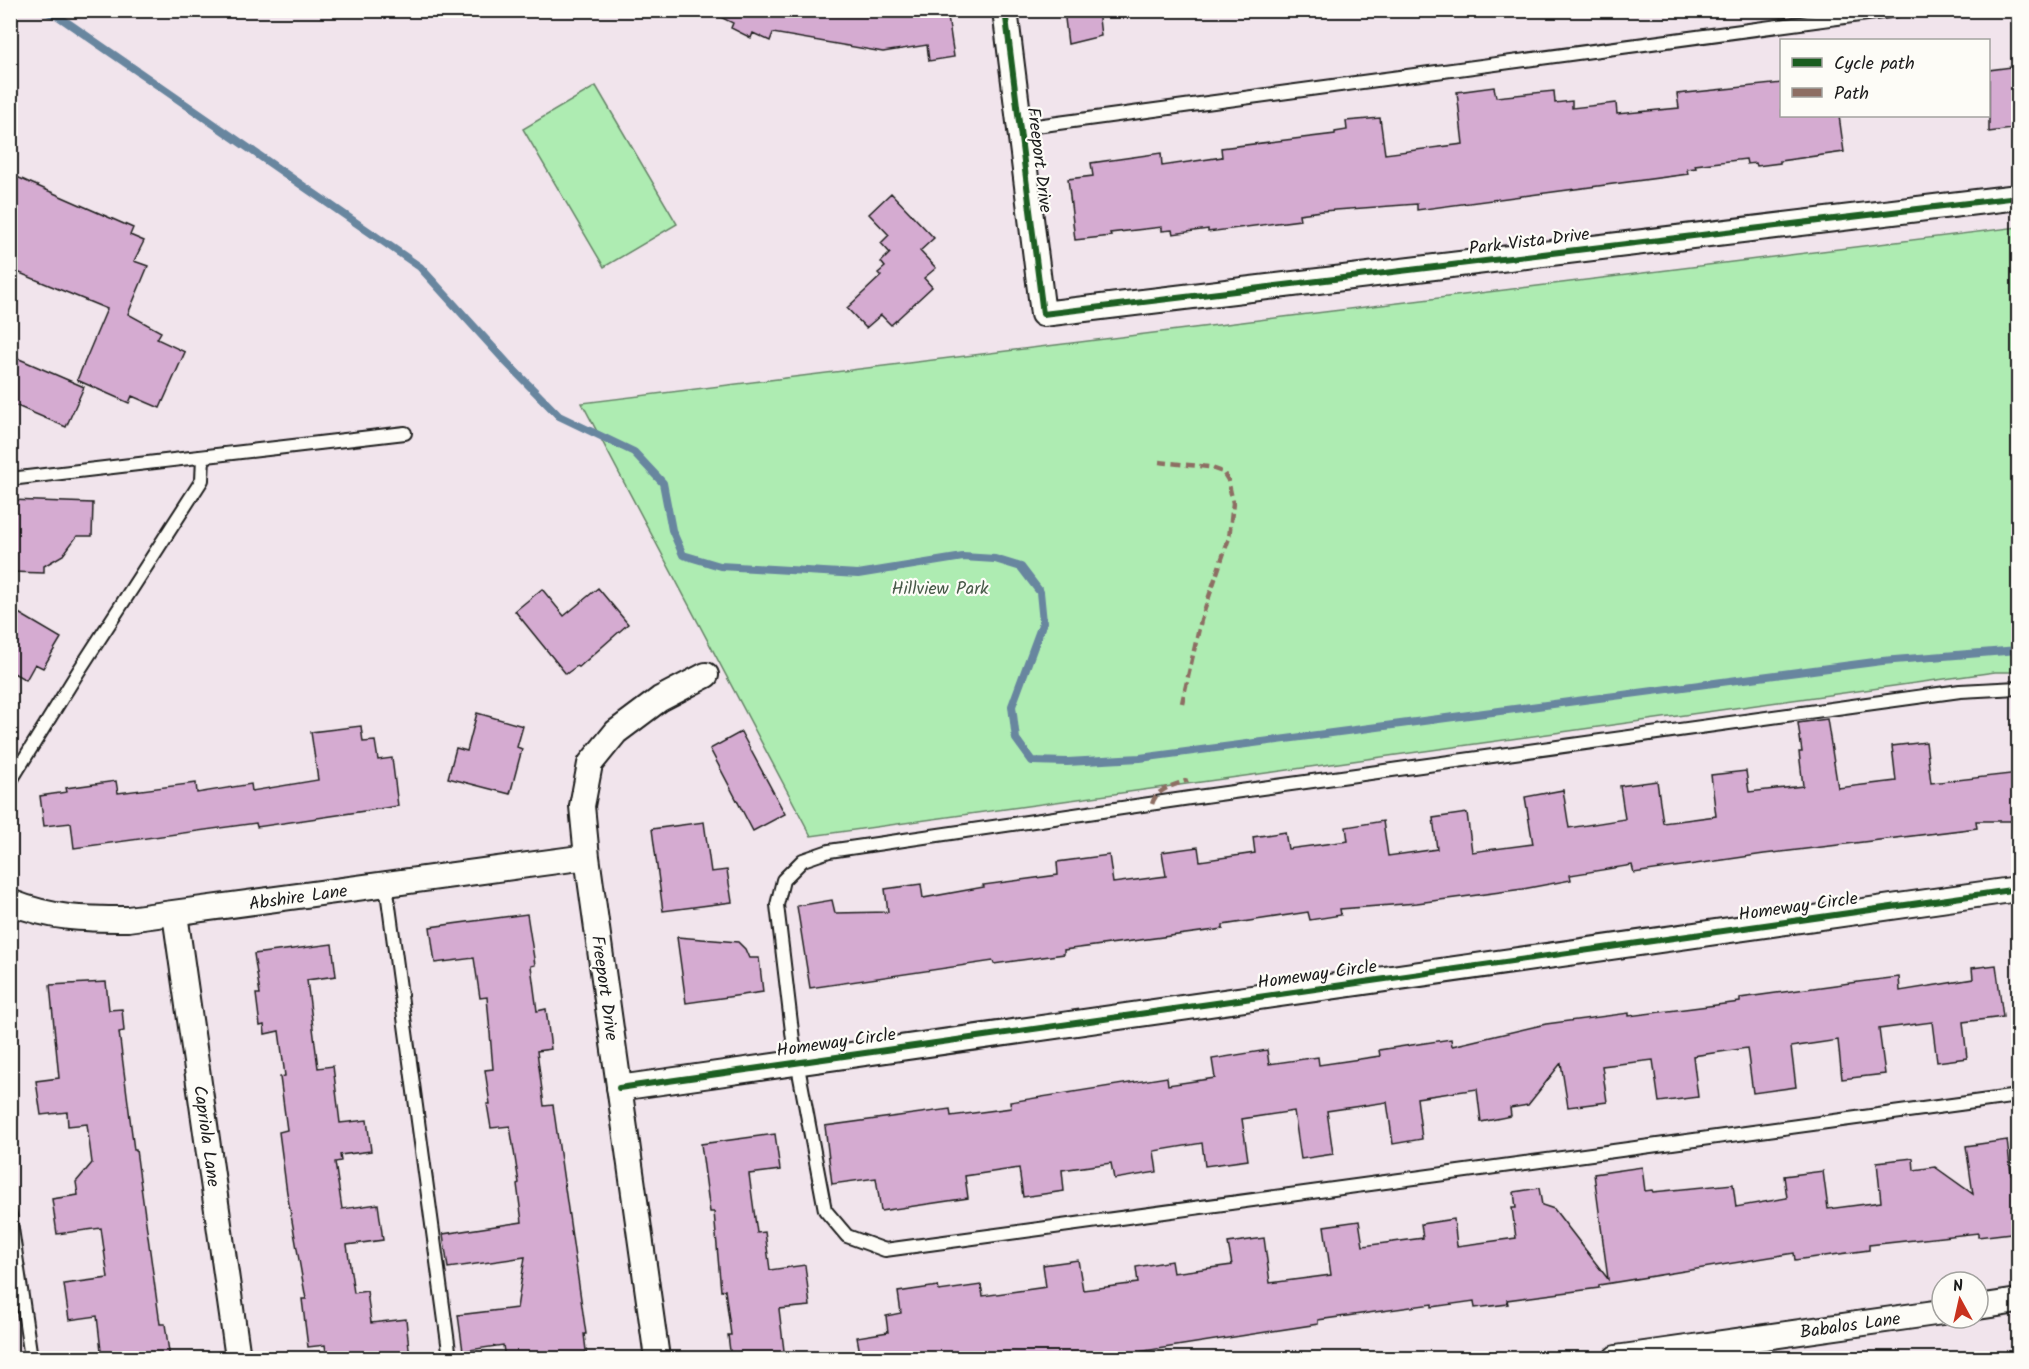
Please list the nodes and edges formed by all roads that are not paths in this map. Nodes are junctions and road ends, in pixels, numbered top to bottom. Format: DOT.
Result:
graph roads {
  1 [pos="1005,10"];
  2 [pos="1897,10"];
  3 [pos="1021,128"];
  4 [pos="2019,197"];
  5 [pos="1043,314"];
  6 [pos="405,433"];
  7 [pos="203,457"];
  8 [pos="10,479"];
  9 [pos="706,675"];
  10 [pos="2019,687"];
  11 [pos="10,782"];
  12 [pos="587,857"];
  13 [pos="386,884"];
  14 [pos="2019,890"];
  15 [pos="10,902"];
  16 [pos="175,914"];
  17 [pos="797,1063"];
  18 [pos="620,1088"];
  19 [pos="2019,1096"];
  20 [pos="10,1215"];
  21 [pos="2019,1301"];
  22 [pos="1990,1305"];
  23 [pos="1930,1314"];
  24 [pos="31,1359"];
  25 [pos="238,1359"];
  26 [pos="450,1359"];
  27 [pos="657,1359"];
  28 [pos="1616,1359"];
  1 -- 3 [label="street, Freeport Drive"];
  2 -- 3 [label="lane"];
  3 -- 5 [label="street, Freeport Drive"];
  4 -- 5 [label="street, Park Vista Drive"];
  6 -- 7 [label="lane"];
  7 -- 8 [label="lane"];
  7 -- 11 [label="lane"];
  9 -- 12 [label="street, Freeport Drive"];
  10 -- 17 [label="lane"];
  12 -- 13 [label="street, Abshire Lane"];
  12 -- 18 [label="street, Freeport Drive"];
  13 -- 16 [label="street, Abshire Lane"];
  13 -- 26 [label="lane"];
  14 -- 17 [label="street, Homeway Circle"];
  15 -- 16 [label="street, Abshire Lane"];
  16 -- 25 [label="street, Capriola Lane"];
  17 -- 18 [label="street, Homeway Circle"];
  17 -- 19 [label="lane"];
  18 -- 27 [label="street, Freeport Drive"];
  20 -- 24 [label="lane"];
  21 -- 22 [label="street"];
  23 -- 28 [label="street, Babalos Lane"];
}
